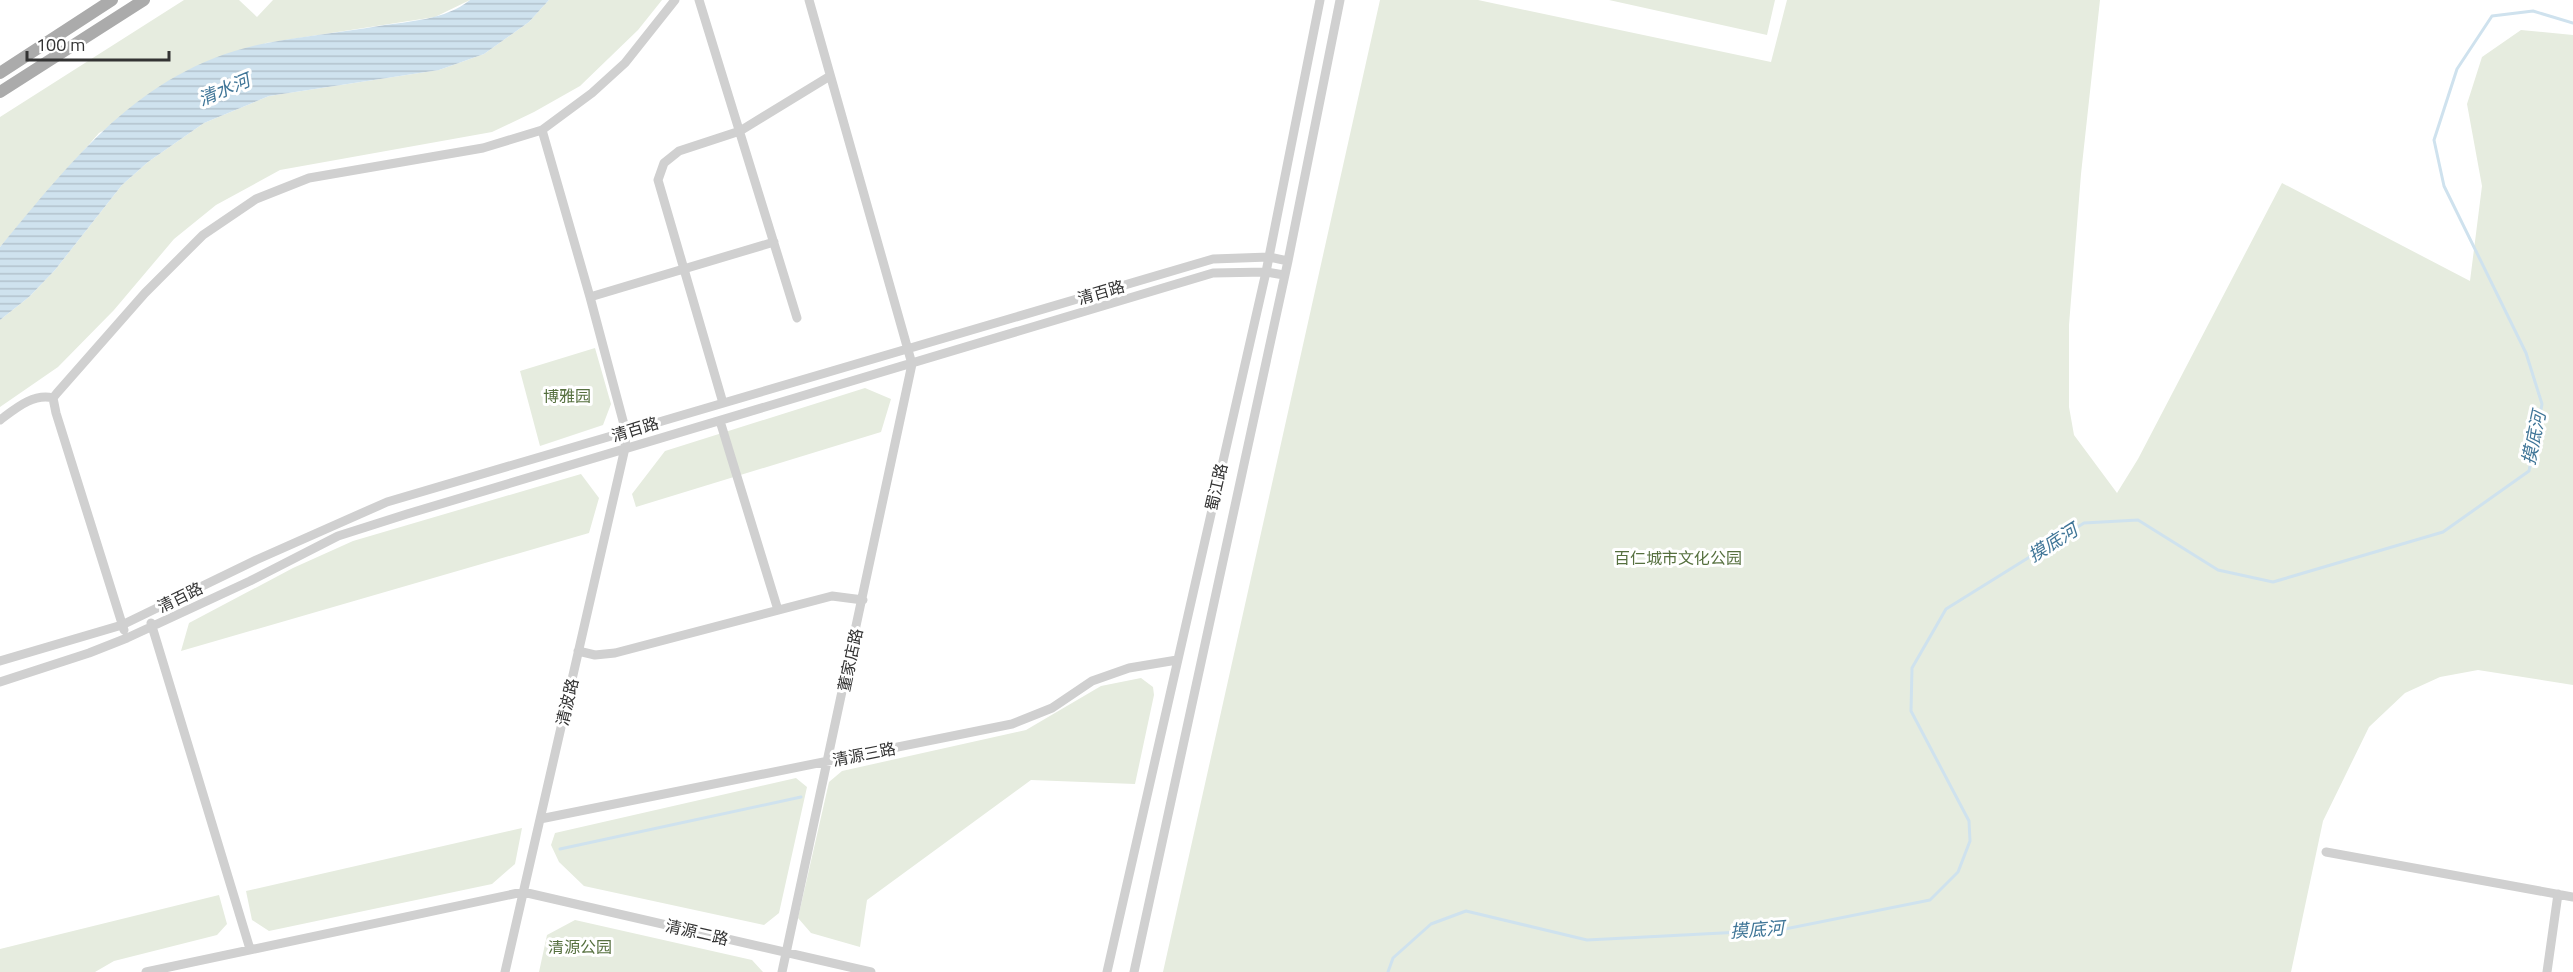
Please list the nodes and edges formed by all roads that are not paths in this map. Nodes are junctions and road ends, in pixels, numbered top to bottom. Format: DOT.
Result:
graph roads {
  1 [pos="112,0"];
  2 [pos="144,0"];
  3 [pos="675,0"];
  4 [pos="699,0"];
  5 [pos="809,0"];
  6 [pos="1320,0"];
  7 [pos="1340,0"];
  8 [pos="0,73"];
  9 [pos="830,76"];
  10 [pos="0,92"];
  11 [pos="542,130"];
  12 [pos="740,131"];
  13 [pos="774,242"];
  14 [pos="1269,257"];
  15 [pos="1288,261"];
  16 [pos="684,268"];
  17 [pos="1266,272"];
  18 [pos="1284,275"];
  19 [pos="590,297"];
  20 [pos="797,318"];
  21 [pos="908,348"];
  22 [pos="912,364"];
  23 [pos="53,398"];
  24 [pos="723,403"];
  25 [pos="0,420"];
  26 [pos="720,421"];
  27 [pos="626,432"];
  28 [pos="625,448"];
  29 [pos="863,600"];
  30 [pos="778,610"];
  31 [pos="148,612"];
  32 [pos="122,625"];
  33 [pos="152,627"];
  34 [pos="127,638"];
  35 [pos="578,651"];
  36 [pos="1177,660"];
  37 [pos="0,661"];
  38 [pos="0,682"];
  39 [pos="829,761"];
  40 [pos="540,819"];
  41 [pos="2326,852"];
  42 [pos="523,892"];
  43 [pos="2558,894"];
  44 [pos="2573,897"];
  45 [pos="250,949"];
  46 [pos="786,952"];
  47 [pos="146,972"];
  48 [pos="505,972"];
  49 [pos="782,972"];
  50 [pos="871,972"];
  51 [pos="1107,972"];
  52 [pos="1134,972"];
  53 [pos="2547,972"];
  1 -- 8 [label="main road"];
  2 -- 10 [label="main road"];
  3 -- 11 [label="street"];
  4 -- 12 [label="street"];
  5 -- 9 [label="street, 董家店路"];
  6 -- 14 [label="street, 蜀江路"];
  7 -- 15 [label="street, 蜀江路"];
  9 -- 12 [label="street"];
  9 -- 21 [label="street, 董家店路"];
  11 -- 19 [label="street, 清波路"];
  11 -- 23 [label="street"];
  12 -- 13 [label="street"];
  12 -- 16 [label="street"];
  13 -- 16 [label="street"];
  13 -- 20 [label="street"];
  14 -- 15 [label="street, 清百路"];
  14 -- 17 [label="street, 蜀江路"];
  14 -- 21 [label="street, 清百路"];
  15 -- 18 [label="street, 蜀江路"];
  16 -- 19 [label="street"];
  16 -- 24 [label="street"];
  17 -- 18 [label="street, 清百路"];
  17 -- 22 [label="street, 清百路"];
  17 -- 36 [label="street, 蜀江路"];
  18 -- 52 [label="street, 蜀江路"];
  19 -- 27 [label="street, 清波路"];
  21 -- 22 [label="street, 董家店路"];
  21 -- 24 [label="street, 清百路"];
  22 -- 26 [label="street, 清百路"];
  22 -- 29 [label="street, 董家店路"];
  23 -- 25 [label="street"];
  23 -- 32 [label="street"];
  24 -- 27 [label="street, 清百路"];
  26 -- 28 [label="street, 清百路"];
  26 -- 30 [label="street"];
  27 -- 28 [label="street, 清波路"];
  27 -- 31 [label="street, 清百路"];
  28 -- 33 [label="street, 清百路"];
  28 -- 35 [label="street, 清波路"];
  29 -- 30 [label="street"];
  29 -- 39 [label="street, 董家店路"];
  30 -- 35 [label="street"];
  31 -- 32 [label="street, 清百路"];
  31 -- 33 [label="street"];
  32 -- 34 [label="street"];
  32 -- 37 [label="street, 清百路"];
  33 -- 34 [label="street, 清百路"];
  33 -- 45 [label="street"];
  34 -- 38 [label="street, 清百路"];
  35 -- 40 [label="street, 清波路"];
  36 -- 39 [label="street, 清源三路"];
  36 -- 51 [label="street, 蜀江路"];
  39 -- 40 [label="street, 清源三路"];
  39 -- 46 [label="street, 董家店路"];
  40 -- 42 [label="street, 清波路"];
  41 -- 43 [label="street"];
  42 -- 45 [label="street"];
  42 -- 46 [label="street, 清源二路"];
  42 -- 48 [label="street, 清波路"];
  43 -- 44 [label="street"];
  43 -- 53 [label="street"];
  45 -- 47 [label="street"];
  46 -- 49 [label="street, 董家店路"];
  46 -- 50 [label="street, 清源二路"];
}
